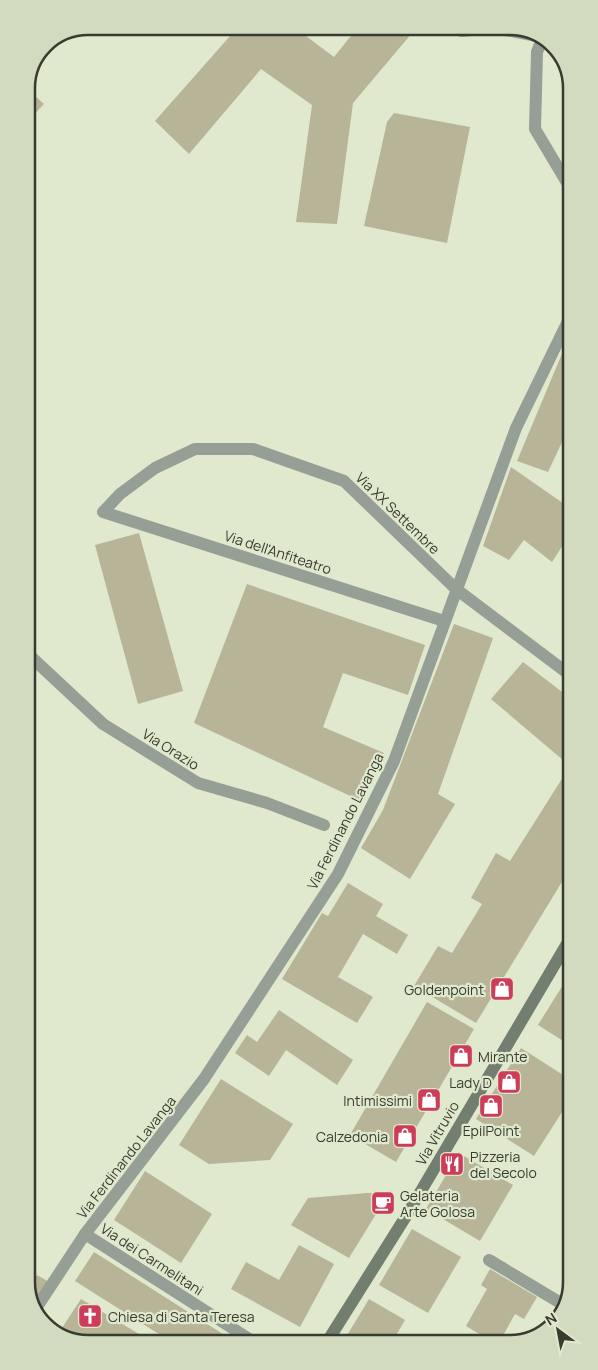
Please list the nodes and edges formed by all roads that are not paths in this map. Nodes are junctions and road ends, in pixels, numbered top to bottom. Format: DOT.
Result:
graph roads {
  1 [pos="540,44"];
  2 [pos="563,176"];
  3 [pos="563,331"];
  4 [pos="102,512"];
  5 [pos="456,589"];
  6 [pos="444,621"];
  7 [pos="35,661"];
  8 [pos="563,670"];
  9 [pos="324,825"];
  10 [pos="563,951"];
  11 [pos="85,1234"];
  12 [pos="488,1260"];
  13 [pos="559,1302"];
  14 [pos="39,1303"];
  15 [pos="243,1335"];
  16 [pos="331,1335"];
  1 -- 2 [label="street"];
  3 -- 5 [label="street, Via Ferdinando Lavanga"];
  4 -- 5 [label="street, Via XX Settembre"];
  4 -- 6 [label="street, Via dell'Anfiteatro"];
  5 -- 6 [label="street, Via Ferdinando Lavanga"];
  5 -- 8 [label="street, Via XX Settembre"];
  6 -- 11 [label="street, Via Ferdinando Lavanga"];
  7 -- 9 [label="street, Via Orazio"];
  10 -- 16 [label="street, Via Vitruvio"];
  11 -- 14 [label="street, Via Ferdinando Lavanga"];
  11 -- 15 [label="street, Via dei Carmelitani"];
  12 -- 13 [label="street"];
}
